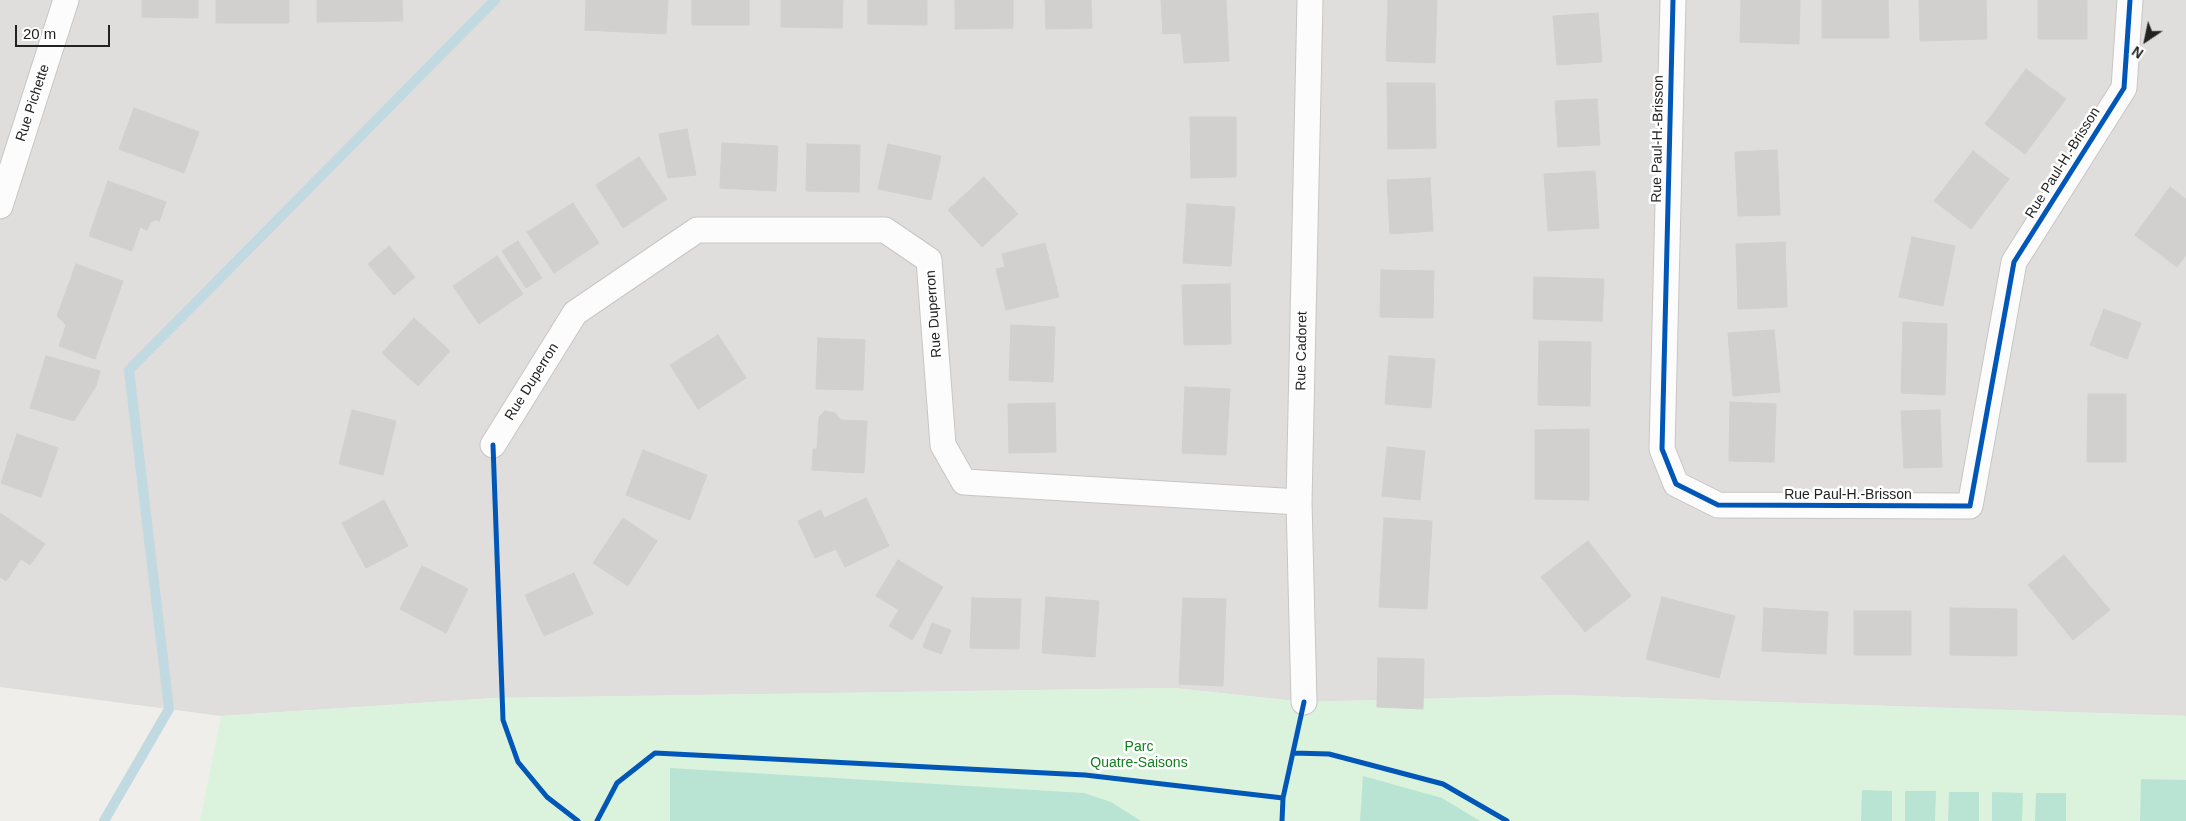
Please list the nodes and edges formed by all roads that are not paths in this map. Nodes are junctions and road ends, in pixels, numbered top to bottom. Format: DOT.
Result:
graph roads {
  1 [pos="66,0"];
  2 [pos="1310,0"];
  3 [pos="1673,0"];
  4 [pos="2130,0"];
  5 [pos="0,206"];
  6 [pos="492,445"];
  7 [pos="1299,502"];
  8 [pos="1304,702"];
  1 -- 5 [label="street, Rue Pichette"];
  2 -- 7 [label="street, Rue Cadoret"];
  3 -- 4 [label="street, Rue Paul-H.-Brisson"];
  6 -- 7 [label="street, Rue Duperron"];
  7 -- 8 [label="street, Rue Cadoret"];
}
